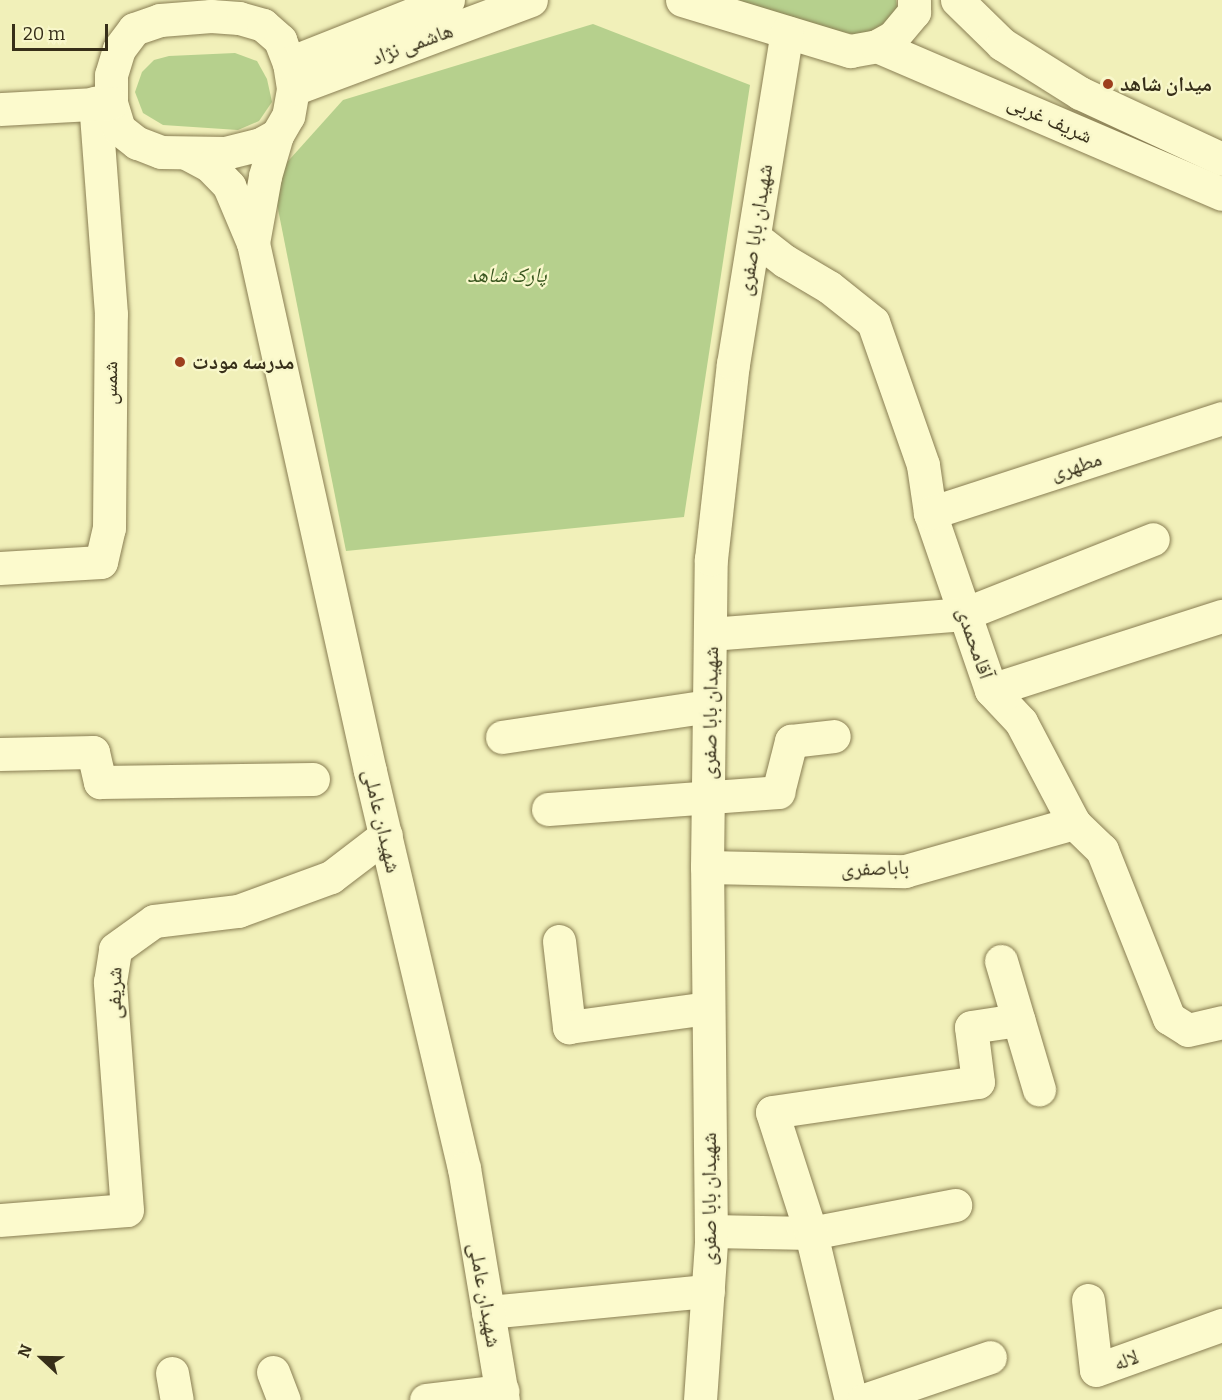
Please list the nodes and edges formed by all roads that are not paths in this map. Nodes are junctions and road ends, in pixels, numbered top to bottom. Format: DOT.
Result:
graph roads {
  1 [pos="151,0"];
  2 [pos="448,0"];
  3 [pos="531,0"];
  4 [pos="682,0"];
  5 [pos="914,0"];
  6 [pos="957,0"];
  7 [pos="254,13"];
  8 [pos="134,29"];
  9 [pos="787,32"];
  10 [pos="877,46"];
  11 [pos="1007,47"];
  12 [pos="291,76"];
  13 [pos="985,91"];
  14 [pos="103,103"];
  15 [pos="0,109"];
  16 [pos="277,135"];
  17 [pos="186,153"];
  18 [pos="1222,159"];
  19 [pos="1222,194"];
  20 [pos="754,237"];
  21 [pos="253,243"];
  22 [pos="1222,418"];
  23 [pos="930,513"];
  24 [pos="1153,539"];
  25 [pos="0,568"];
  26 [pos="964,614"];
  27 [pos="1222,615"];
  28 [pos="711,633"];
  29 [pos="991,690"];
  30 [pos="709,706"];
  31 [pos="834,736"];
  32 [pos="502,737"];
  33 [pos="0,754"];
  34 [pos="313,778"];
  35 [pos="709,796"];
  36 [pos="548,809"];
  37 [pos="1074,823"];
  38 [pos="386,835"];
  39 [pos="707,867"];
  40 [pos="559,941"];
  41 [pos="1001,961"];
  42 [pos="708,1008"];
  43 [pos="1018,1020"];
  44 [pos="1222,1022"];
  45 [pos="1038,1089"];
  46 [pos="955,1205"];
  47 [pos="0,1220"];
  48 [pos="711,1231"];
  49 [pos="811,1233"];
  50 [pos="708,1291"];
  51 [pos="1088,1300"];
  52 [pos="488,1312"];
  53 [pos="1222,1325"];
  54 [pos="990,1357"];
  55 [pos="503,1396"];
  56 [pos="426,1400"];
  57 [pos="700,1400"];
  58 [pos="852,1400"];
  59 [pos="864,1400"];
  1 -- 8 [label="street"];
  2 -- 12 [label="street, هاشمی نژاد"];
  3 -- 12 [label="street, هاشمی نژاد"];
  4 -- 9 [label="street"];
  5 -- 10 [label="street"];
  6 -- 11 [label="street"];
  7 -- 8 [label="street"];
  7 -- 12 [label="street"];
  8 -- 14 [label="street"];
  9 -- 10 [label="street"];
  9 -- 20 [label="street, شهیدان بابا صفری"];
  10 -- 13 [label="street, شریف غربی"];
  11 -- 13 [label="street"];
  11 -- 18 [label="street"];
  12 -- 16 [label="street"];
  13 -- 19 [label="street, شریف غربی"];
  14 -- 15 [label="street"];
  14 -- 17 [label="street"];
  14 -- 25 [label="street, شمس"];
  16 -- 17 [label="street"];
  16 -- 21 [label="street, شهیدان عاملی"];
  17 -- 21 [label="street, شهیدان عاملی"];
  20 -- 23 [label="street, آقامحمدی"];
  20 -- 28 [label="street, شهیدان بابا صفری"];
  21 -- 38 [label="street, شهیدان عاملی"];
  22 -- 23 [label="street, مطهری"];
  23 -- 26 [label="street, آقامحمدی"];
  24 -- 26 [label="street"];
  26 -- 28 [label="street"];
  26 -- 29 [label="street, آقامحمدی"];
  27 -- 29 [label="street"];
  28 -- 30 [label="street, شهیدان بابا صفری"];
  29 -- 37 [label="street, آقامحمدی"];
  30 -- 32 [label="street"];
  30 -- 35 [label="street, شهیدان بابا صفری"];
  31 -- 35 [label="street"];
  33 -- 34 [label="street"];
  35 -- 36 [label="street"];
  35 -- 39 [label="street, شهیدان بابا صفری"];
  37 -- 39 [label="street, باباصفری"];
  37 -- 44 [label="street, آقامحمدی"];
  38 -- 47 [label="street, شریفی"];
  38 -- 52 [label="street, شهیدان عاملی"];
  39 -- 42 [label="street, شهیدان بابا صفری"];
  40 -- 42 [label="street"];
  41 -- 43 [label="street"];
  42 -- 48 [label="street, شهیدان بابا صفری"];
  43 -- 45 [label="street"];
  43 -- 49 [label="street"];
  46 -- 49 [label="street"];
  48 -- 49 [label="street"];
  48 -- 50 [label="street, شهیدان بابا صفری"];
  49 -- 58 [label="street"];
  50 -- 52 [label="street"];
  50 -- 57 [label="street, شهیدان بابا صفری"];
  51 -- 53 [label="street, لاله"];
  52 -- 55 [label="street, شهیدان عاملی"];
  54 -- 59 [label="street"];
  55 -- 56 [label="street"];
}
